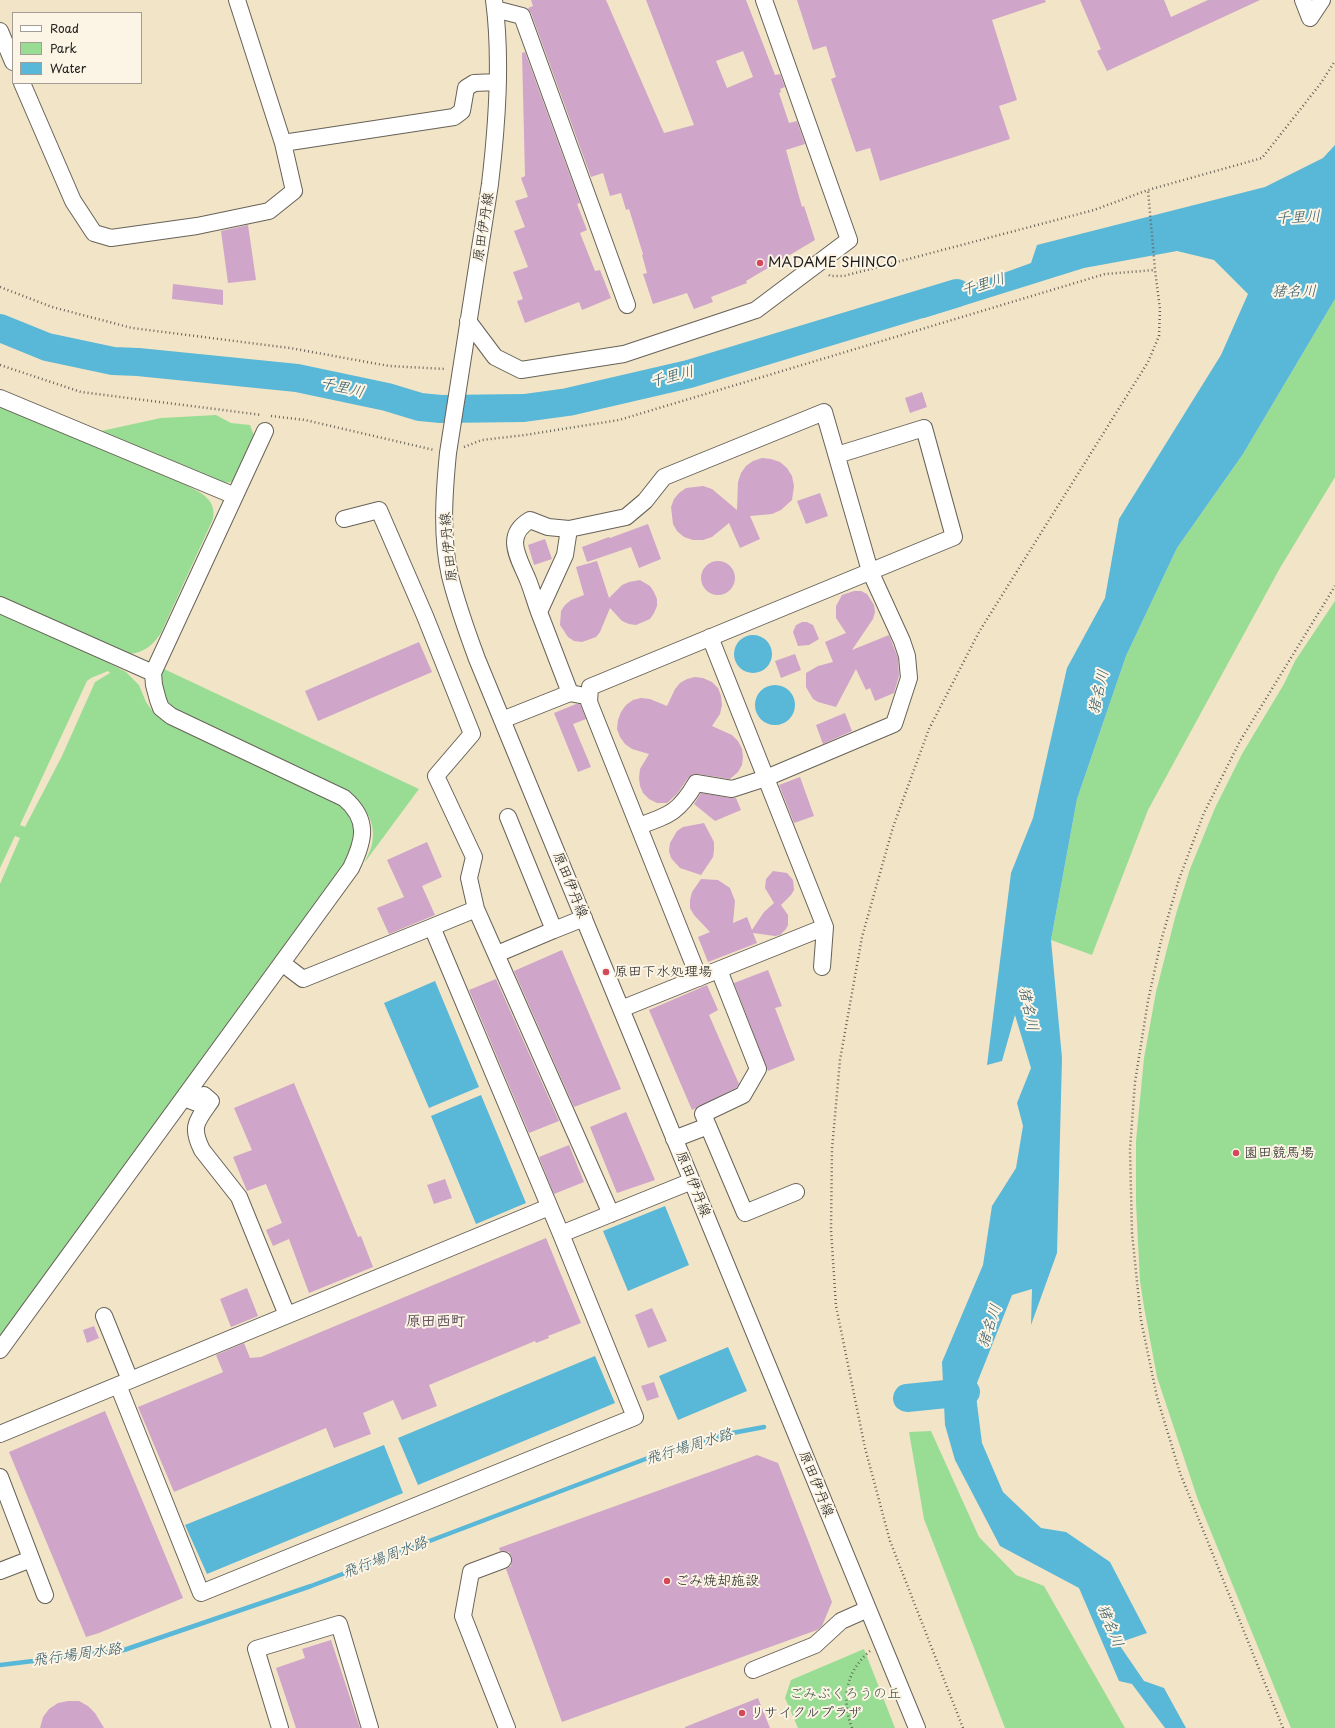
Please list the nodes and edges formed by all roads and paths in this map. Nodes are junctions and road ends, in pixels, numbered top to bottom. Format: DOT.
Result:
graph roads {
  1 [pos="237,0"];
  2 [pos="764,0"];
  3 [pos="1303,0"];
  4 [pos="1322,0"];
  5 [pos="495,4"];
  6 [pos="0,32"];
  7 [pos="12,60"];
  8 [pos="1335,61"];
  9 [pos="497,82"];
  10 [pos="22,84"];
  11 [pos="283,143"];
  12 [pos="1148,190"];
  13 [pos="820,262"];
  14 [pos="1155,270"];
  15 [pos="0,287"];
  16 [pos="627,305"];
  17 [pos="468,321"];
  18 [pos="0,365"];
  19 [pos="461,375"];
  20 [pos="0,398"];
  21 [pos="265,431"];
  22 [pos="450,447"];
  23 [pos="837,455"];
  24 [pos="235,496"];
  25 [pos="344,520"];
  26 [pos="569,529"];
  27 [pos="870,571"];
  28 [pos="1335,586"];
  29 [pos="0,605"];
  30 [pos="539,612"];
  31 [pos="710,637"];
  32 [pos="153,673"];
  33 [pos="570,693"];
  34 [pos="589,697"];
  35 [pos="502,720"];
  36 [pos="766,778"];
  37 [pos="508,817"];
  38 [pos="639,826"];
  39 [pos="476,909"];
  40 [pos="584,918"];
  41 [pos="432,927"];
  42 [pos="825,927"];
  43 [pos="554,930"];
  44 [pos="497,954"];
  45 [pos="282,963"];
  46 [pos="822,967"];
  47 [pos="719,970"];
  48 [pos="699,978"];
  49 [pos="621,1009"];
  50 [pos="184,1098"];
  51 [pos="708,1126"];
  52 [pos="674,1139"];
  53 [pos="692,1181"];
  54 [pos="796,1192"];
  55 [pos="548,1207"];
  56 [pos="611,1214"];
  57 [pos="561,1234"];
  58 [pos="287,1315"];
  59 [pos="104,1316"];
  60 [pos="0,1350"];
  61 [pos="124,1383"];
  62 [pos="0,1434"];
  63 [pos="0,1477"];
  64 [pos="31,1559"];
  65 [pos="503,1560"];
  66 [pos="0,1571"];
  67 [pos="45,1595"];
  68 [pos="868,1609"];
  69 [pos="872,1650"];
  70 [pos="754,1670"];
  71 [pos="280,1728"];
  72 [pos="370,1728"];
  73 [pos="507,1728"];
  74 [pos="852,1728"];
  75 [pos="917,1728"];
  76 [pos="963,1728"];
  77 [pos="1283,1728"];
  1 -- 11 [label="street"];
  2 -- 13 [label="street"];
  3 -- 4 [label="street"];
  5 -- 9 [label="street, 原田伊丹線"];
  5 -- 16 [label="street"];
  6 -- 7 [label="street"];
  8 -- 12 [label="path"];
  9 -- 11 [label="street"];
  9 -- 17 [label="street, 原田伊丹線"];
  10 -- 11 [label="street"];
  12 -- 13 [label="path"];
  12 -- 14 [label="path"];
  13 -- 17 [label="street"];
  14 -- 22 [label="path"];
  14 -- 76 [label="path"];
  15 -- 19 [label="path"];
  17 -- 19 [label="street, 原田伊丹線"];
  18 -- 22 [label="path"];
  19 -- 22 [label="street, 原田伊丹線"];
  20 -- 24 [label="street"];
  21 -- 24 [label="street"];
  22 -- 35 [label="street, 原田伊丹線"];
  23 -- 26 [label="street"];
  23 -- 27 [label="street"];
  23 -- 27 [label="street"];
  24 -- 32 [label="street"];
  25 -- 39 [label="street"];
  26 -- 30 [label="street"];
  26 -- 30 [label="street"];
  27 -- 31 [label="street"];
  27 -- 36 [label="street"];
  28 -- 77 [label="path"];
  29 -- 32 [label="street"];
  30 -- 33 [label="street"];
  31 -- 34 [label="street"];
  31 -- 36 [label="street"];
  32 -- 45 [label="street"];
  33 -- 34 [label="street"];
  33 -- 35 [label="street"];
  34 -- 38 [label="street"];
  35 -- 40 [label="street, 原田伊丹線"];
  36 -- 38 [label="street"];
  36 -- 42 [label="street"];
  37 -- 43 [label="street"];
  38 -- 48 [label="street"];
  39 -- 41 [label="street"];
  39 -- 44 [label="street"];
  40 -- 43 [label="street"];
  40 -- 49 [label="street, 原田伊丹線"];
  41 -- 45 [label="street"];
  41 -- 55 [label="street"];
  42 -- 46 [label="street"];
  42 -- 47 [label="street"];
  43 -- 44 [label="street"];
  44 -- 56 [label="street"];
  45 -- 50 [label="street"];
  47 -- 48 [label="street"];
  47 -- 51 [label="street"];
  48 -- 49 [label="street"];
  49 -- 52 [label="street, 原田伊丹線"];
  50 -- 58 [label="street"];
  50 -- 60 [label="street"];
  51 -- 52 [label="street"];
  51 -- 54 [label="street"];
  52 -- 53 [label="street, 原田伊丹線"];
  53 -- 56 [label="street"];
  53 -- 68 [label="street, 原田伊丹線"];
  55 -- 57 [label="street"];
  55 -- 58 [label="street"];
  56 -- 57 [label="street"];
  57 -- 61 [label="street"];
  58 -- 61 [label="street"];
  59 -- 61 [label="street"];
  61 -- 62 [label="street"];
  63 -- 64 [label="street"];
  64 -- 66 [label="street"];
  64 -- 67 [label="street"];
  65 -- 73 [label="street"];
  68 -- 70 [label="street"];
  68 -- 75 [label="street, 原田伊丹線"];
  69 -- 74 [label="path"];
  71 -- 72 [label="street"];
}
